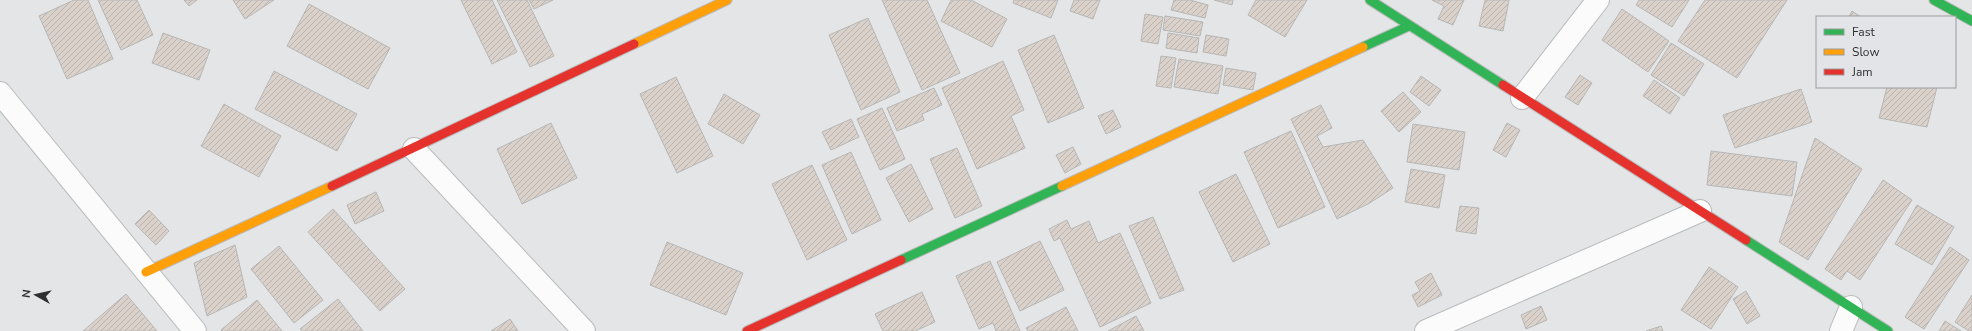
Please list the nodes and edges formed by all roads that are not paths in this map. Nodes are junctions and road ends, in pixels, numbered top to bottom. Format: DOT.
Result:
graph roads {
  1 [pos="727,0"];
  2 [pos="1370,0"];
  3 [pos="1598,0"];
  4 [pos="1934,0"];
  5 [pos="1972,21"];
  6 [pos="1409,26"];
  7 [pos="0,93"];
  8 [pos="1522,98"];
  9 [pos="414,149"];
  10 [pos="1700,211"];
  11 [pos="146,272"];
  12 [pos="1851,308"];
  13 [pos="195,331"];
  14 [pos="584,331"];
  15 [pos="747,331"];
  16 [pos="1426,331"];
  17 [pos="1841,331"];
  18 [pos="1888,331"];
  1 -- 9 [label="street"];
  2 -- 6 [label="street"];
  3 -- 8 [label="street"];
  4 -- 5 [label="street"];
  6 -- 8 [label="street"];
  6 -- 15 [label="street"];
  7 -- 11 [label="street"];
  8 -- 10 [label="street"];
  9 -- 11 [label="street"];
  9 -- 14 [label="street"];
  10 -- 12 [label="street"];
  10 -- 16 [label="street"];
  11 -- 13 [label="street"];
  12 -- 17 [label="street"];
  12 -- 18 [label="street"];
}
